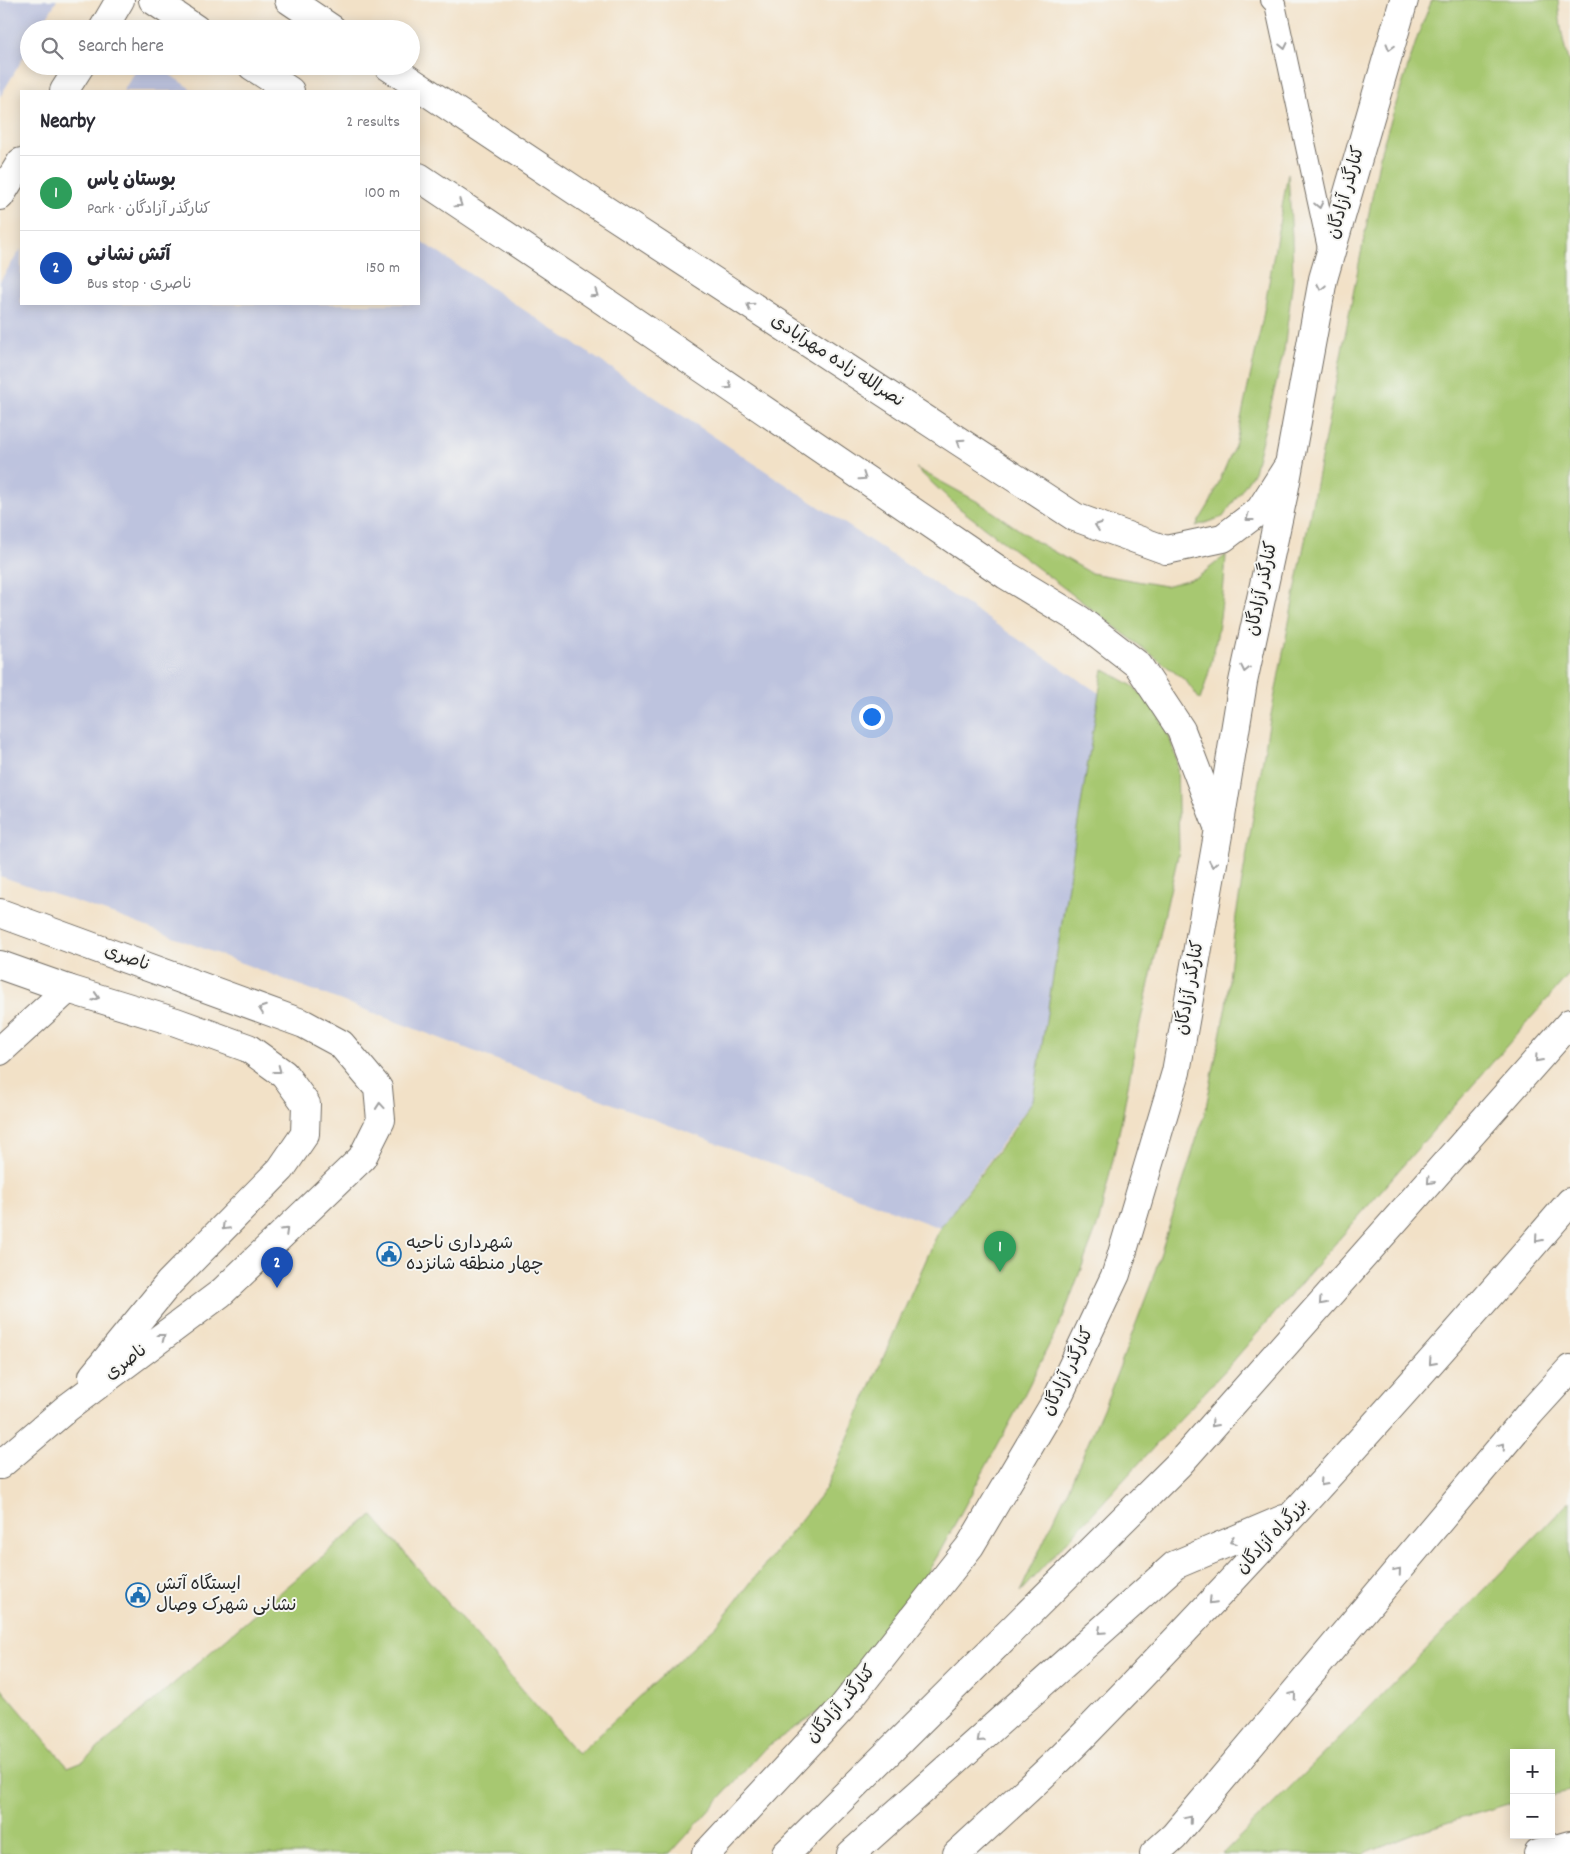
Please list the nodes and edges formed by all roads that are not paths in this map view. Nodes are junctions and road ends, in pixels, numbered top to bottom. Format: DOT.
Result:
graph roads {
  1 [pos="120,0"];
  2 [pos="153,0"];
  3 [pos="289,0"];
  4 [pos="1404,0"];
  5 [pos="1274,1"];
  6 [pos="108,20"];
  7 [pos="183,20"];
  8 [pos="319,20"];
  9 [pos="74,75"];
  10 [pos="266,75"];
  11 [pos="401,75"];
  12 [pos="65,90"];
  13 [pos="288,90"];
  14 [pos="20,164"];
  15 [pos="420,178"];
  16 [pos="0,196"];
  17 [pos="1330,255"];
  18 [pos="1288,466"];
  19 [pos="1219,829"];
  20 [pos="0,913"];
  21 [pos="0,965"];
  22 [pos="68,989"];
  23 [pos="1570,1023"];
  24 [pos="0,1051"];
  25 [pos="1570,1202"];
  26 [pos="1570,1370"];
  27 [pos="1570,1388"];
  28 [pos="67,1408"];
  29 [pos="1530,1413"];
  30 [pos="0,1465"];
  31 [pos="1294,1515"];
  32 [pos="1570,1845"];
  33 [pos="706,1854"];
  34 [pos="786,1854"];
  35 [pos="851,1854"];
  36 [pos="958,1854"];
  37 [pos="1154,1854"];
  38 [pos="1538,1854"];
  1 -- 6 [label="main road"];
  2 -- 7 [label="main road"];
  3 -- 8 [label="main road"];
  4 -- 17 [label="main road, کنارگذر آزادگان, one-way"];
  5 -- 17 [label="lane, one-way"];
  9 -- 12 [label="main road"];
  10 -- 13 [label="main road"];
  18 -- 11 [label="main road, نصرالله زاده مهرآبادی, one-way"];
  14 -- 16 [label="main road"];
  15 -- 19 [label="main road, one-way"];
  17 -- 18 [label="main road, کنارگذر آزادگان, one-way"];
  18 -- 19 [label="main road, کنارگذر آزادگان, one-way"];
  19 -- 33 [label="main road, کنارگذر آزادگان, one-way"];
  28 -- 20 [label="main road, ناصری, one-way"];
  21 -- 22 [label="main road, ناصری"];
  22 -- 24 [label="main road"];
  22 -- 28 [label="main road, ناصری, one-way"];
  23 -- 34 [label="main road, one-way"];
  25 -- 31 [label="main road, بزرگراه آزادگان, one-way"];
  26 -- 29 [label="main road"];
  27 -- 29 [label="main road"];
  28 -- 30 [label="main road"];
  37 -- 29 [label="main road, one-way"];
  31 -- 35 [label="main road, one-way"];
  31 -- 36 [label="main road, بزرگراه آزادگان, one-way"];
  32 -- 38 [label="main road"];
}
